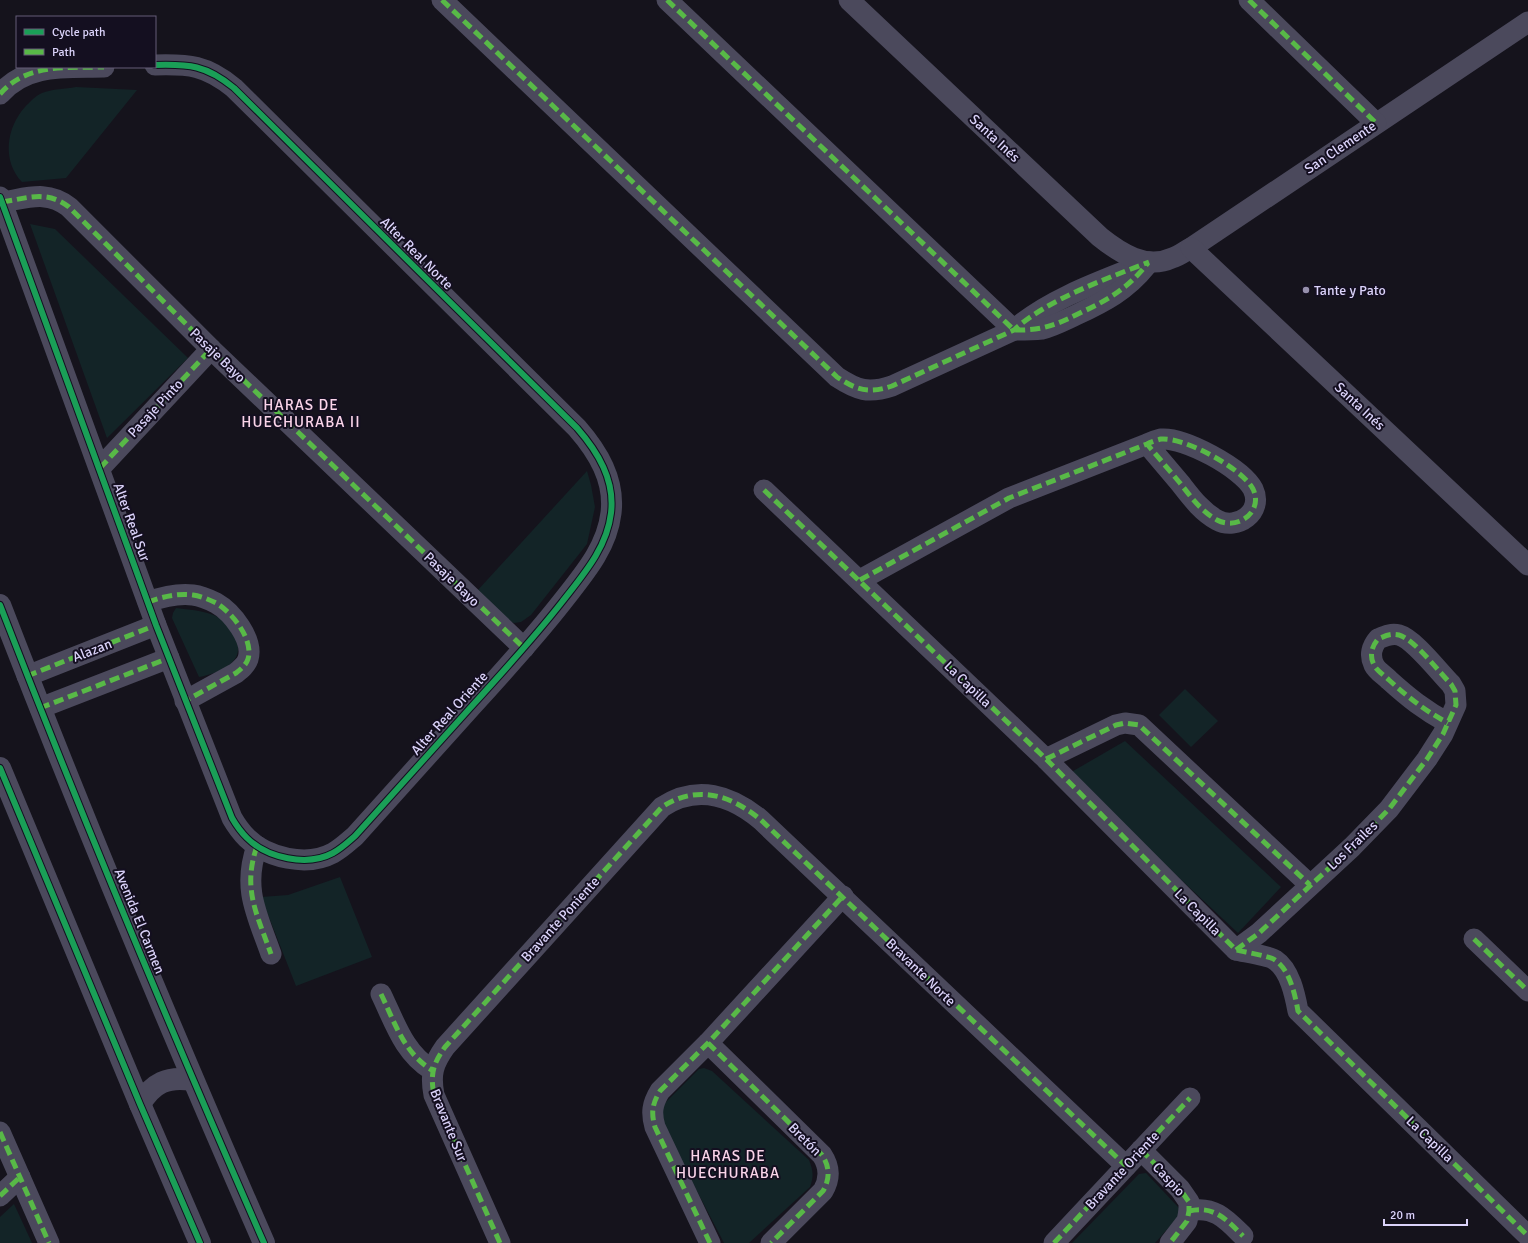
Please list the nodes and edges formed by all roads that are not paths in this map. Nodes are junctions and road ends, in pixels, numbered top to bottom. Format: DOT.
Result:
graph roads {
  1 [pos="442,0"];
  2 [pos="667,0"];
  3 [pos="849,0"];
  4 [pos="1248,0"];
  5 [pos="1528,22"];
  6 [pos="156,65"];
  7 [pos="83,68"];
  8 [pos="0,94"];
  9 [pos="1376,123"];
  10 [pos="1,199"];
  11 [pos="1191,248"];
  12 [pos="1149,262"];
  13 [pos="1014,330"];
  14 [pos="211,349"];
  15 [pos="1147,444"];
  16 [pos="100,468"];
  17 [pos="764,490"];
  18 [pos="611,512"];
  19 [pos="1528,565"];
  20 [pos="860,580"];
  21 [pos="148,602"];
  22 [pos="0,606"];
  23 [pos="156,625"];
  24 [pos="524,648"];
  25 [pos="169,658"];
  26 [pos="27,676"];
  27 [pos="185,700"];
  28 [pos="40,708"];
  29 [pos="1448,723"];
  30 [pos="1046,759"];
  31 [pos="0,768"];
  32 [pos="706,794"];
  33 [pos="257,846"];
  34 [pos="1310,885"];
  35 [pos="843,896"];
  36 [pos="1474,939"];
  37 [pos="1236,950"];
  38 [pos="271,954"];
  39 [pos="1528,991"];
  40 [pos="381,994"];
  41 [pos="708,1043"];
  42 [pos="432,1070"];
  43 [pos="192,1080"];
  44 [pos="1190,1098"];
  45 [pos="140,1104"];
  46 [pos="0,1132"];
  47 [pos="1141,1150"];
  48 [pos="1126,1166"];
  49 [pos="20,1177"];
  50 [pos="0,1196"];
  51 [pos="1189,1211"];
  52 [pos="1243,1236"];
  53 [pos="1528,1236"];
  54 [pos="49,1243"];
  55 [pos="200,1243"];
  56 [pos="264,1243"];
  57 [pos="500,1243"];
  58 [pos="710,1243"];
  59 [pos="771,1243"];
  60 [pos="1054,1243"];
  61 [pos="1170,1243"];
  1 -- 13 [label="street"];
  2 -- 13 [label="street"];
  3 -- 12 [label="street, Santa Inés"];
  4 -- 9 [label="street"];
  5 -- 9 [label="street, San Clemente"];
  6 -- 18 [label="street, Alter Real Norte"];
  7 -- 8 [label="street"];
  9 -- 11 [label="street, San Clemente"];
  10 -- 14 [label="street, Pasaje Bayo"];
  10 -- 16 [label="street, Alter Real Sur"];
  11 -- 12 [label="street, San Clemente"];
  11 -- 19 [label="street, Santa Inés"];
  12 -- 13 [label="street"];
  14 -- 16 [label="street, Pasaje Pinto"];
  14 -- 24 [label="street, Pasaje Bayo"];
  15 -- 15 [label="street"];
  15 -- 20 [label="street"];
  16 -- 21 [label="street, Alter Real Sur"];
  17 -- 20 [label="street, La Capilla"];
  18 -- 24 [label="street, Alter Real Oriente"];
  20 -- 30 [label="street, La Capilla"];
  21 -- 23 [label="street, Alter Real Sur"];
  21 -- 27 [label="street"];
  22 -- 26 [label="street, Avenida El Carmen"];
  23 -- 25 [label="street, Alter Real Sur"];
  23 -- 26 [label="street, Alazan"];
  24 -- 33 [label="street, Alter Real Oriente"];
  25 -- 27 [label="street, Alter Real Sur"];
  25 -- 28 [label="street"];
  26 -- 28 [label="street, Avenida El Carmen"];
  27 -- 33 [label="street, Alter Real Sur"];
  28 -- 43 [label="street, Avenida El Carmen"];
  29 -- 34 [label="street, Los Frailes"];
  30 -- 34 [label="street"];
  30 -- 37 [label="street, La Capilla"];
  31 -- 45 [label="street"];
  32 -- 35 [label="street, Bravante Norte"];
  32 -- 42 [label="street, Bravante Poniente"];
  33 -- 38 [label="street"];
  34 -- 37 [label="street, Los Frailes"];
  35 -- 41 [label="street"];
  35 -- 48 [label="street, Bravante Norte"];
  36 -- 39 [label="street"];
  37 -- 53 [label="street, La Capilla"];
  40 -- 42 [label="street, Bravante Sur"];
  41 -- 58 [label="street"];
  41 -- 59 [label="street, Bretón"];
  42 -- 57 [label="street, Bravante Sur"];
  43 -- 45 [label="street"];
  43 -- 56 [label="street, Avenida El Carmen"];
  44 -- 47 [label="street, Bravante Oriente"];
  45 -- 55 [label="street"];
  46 -- 49 [label="street"];
  47 -- 48 [label="street, Bravante Oriente"];
  47 -- 51 [label="street, Caspio"];
  48 -- 60 [label="street, Bravante Oriente"];
  49 -- 50 [label="street"];
  49 -- 54 [label="street"];
  51 -- 52 [label="street, Caspio"];
  51 -- 61 [label="street, Caspio"];
}
